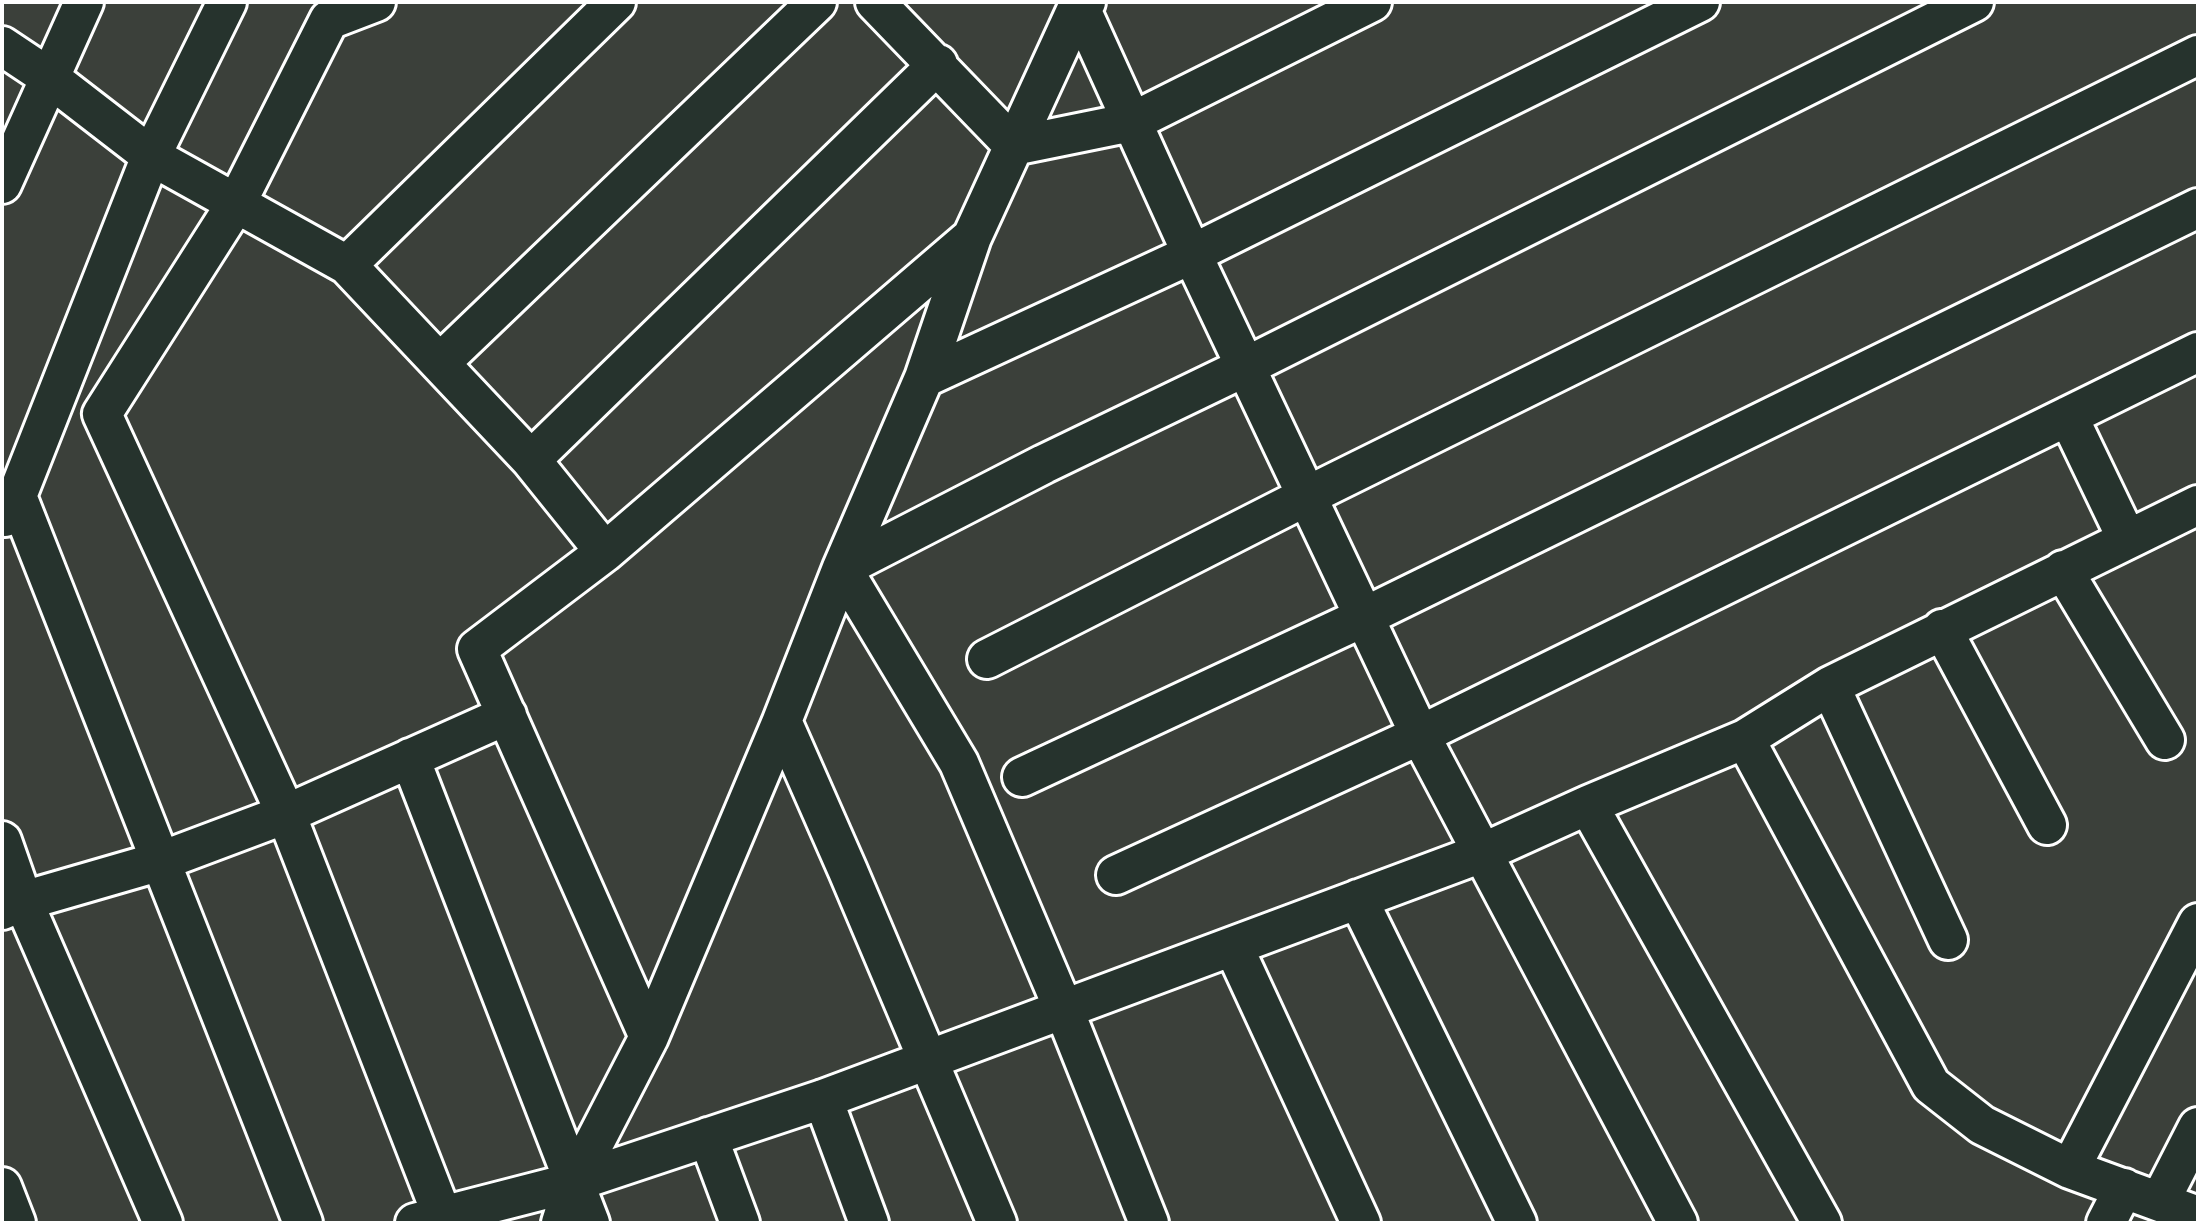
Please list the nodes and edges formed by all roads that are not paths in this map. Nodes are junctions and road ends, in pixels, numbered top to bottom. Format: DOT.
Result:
graph roads {
  1 [pos="84,2"];
  2 [pos="227,2"];
  3 [pos="376,2"];
  4 [pos="616,2"];
  5 [pos="817,2"];
  6 [pos="876,2"];
  7 [pos="1372,2"];
  8 [pos="1700,2"];
  9 [pos="1974,2"];
  10 [pos="1082,3"];
  11 [pos="2,46"];
  12 [pos="2198,55"];
  13 [pos="938,64"];
  14 [pos="50,78"];
  15 [pos="1132,122"];
  16 [pos="1014,146"];
  17 [pos="151,156"];
  18 [pos="2,184"];
  19 [pos="237,202"];
  20 [pos="2198,208"];
  21 [pos="972,237"];
  22 [pos="1192,254"];
  23 [pos="347,264"];
  24 [pos="2198,352"];
  25 [pos="440,363"];
  26 [pos="1245,367"];
  27 [pos="924,378"];
  28 [pos="2068,416"];
  29 [pos="530,460"];
  30 [pos="1307,496"];
  31 [pos="2198,505"];
  32 [pos="9,509"];
  33 [pos="2127,539"];
  34 [pos="605,552"];
  35 [pos="842,568"];
  36 [pos="2063,570"];
  37 [pos="1364,617"];
  38 [pos="1942,629"];
  39 [pos="987,659"];
  40 [pos="1830,686"];
  41 [pos="507,715"];
  42 [pos="782,721"];
  43 [pos="1420,734"];
  44 [pos="1745,739"];
  45 [pos="2165,740"];
  46 [pos="410,758"];
  47 [pos="1022,777"];
  48 [pos="1588,805"];
  49 [pos="286,814"];
  50 [pos="2047,825"];
  51 [pos="2,841"];
  52 [pos="1482,853"];
  53 [pos="161,861"];
  54 [pos="1116,875"];
  55 [pos="1358,899"];
  56 [pos="12,906"];
  57 [pos="2198,923"];
  58 [pos="1948,940"];
  59 [pos="1234,947"];
  60 [pos="1064,1010"];
  61 [pos="649,1037"];
  62 [pos="928,1060"];
  63 [pos="822,1099"];
  64 [pos="2198,1127"];
  65 [pos="708,1137"];
  66 [pos="2070,1169"];
  67 [pos="575,1182"];
  68 [pos="2,1187"];
  69 [pos="2124,1188"];
  70 [pos="2160,1201"];
  71 [pos="2198,1216"];
  72 [pos="429,1219"];
  73 [pos="16,1223"];
  74 [pos="163,1223"];
  75 [pos="303,1223"];
  76 [pos="561,1223"];
  77 [pos="590,1223"];
  78 [pos="740,1223"];
  79 [pos="869,1223"];
  80 [pos="997,1223"];
  81 [pos="1149,1223"];
  82 [pos="1361,1223"];
  83 [pos="1517,1223"];
  84 [pos="1678,1223"];
  85 [pos="1822,1223"];
  86 [pos="2106,1223"];
  1 -- 14 [label="street"];
  2 -- 17 [label="street"];
  3 -- 19 [label="street"];
  4 -- 23 [label="street"];
  5 -- 25 [label="street"];
  6 -- 13 [label="street"];
  7 -- 15 [label="street"];
  8 -- 22 [label="street"];
  9 -- 26 [label="street"];
  10 -- 15 [label="street"];
  10 -- 16 [label="street"];
  11 -- 14 [label="street"];
  12 -- 30 [label="street"];
  13 -- 16 [label="street"];
  13 -- 29 [label="street"];
  14 -- 17 [label="street"];
  14 -- 18 [label="street"];
  15 -- 16 [label="street"];
  15 -- 22 [label="street"];
  16 -- 21 [label="street"];
  17 -- 19 [label="street"];
  17 -- 32 [label="street"];
  19 -- 23 [label="street"];
  19 -- 49 [label="street"];
  20 -- 37 [label="street"];
  21 -- 27 [label="street"];
  21 -- 34 [label="street"];
  22 -- 26 [label="street"];
  22 -- 27 [label="street"];
  23 -- 25 [label="street"];
  24 -- 28 [label="street"];
  25 -- 29 [label="street"];
  26 -- 30 [label="street"];
  26 -- 35 [label="street"];
  27 -- 35 [label="street"];
  28 -- 33 [label="street"];
  28 -- 43 [label="street"];
  29 -- 34 [label="street"];
  30 -- 37 [label="street"];
  30 -- 39 [label="street"];
  31 -- 33 [label="street"];
  32 -- 53 [label="street"];
  33 -- 36 [label="street"];
  34 -- 41 [label="street"];
  35 -- 42 [label="street"];
  35 -- 60 [label="street"];
  36 -- 38 [label="street"];
  36 -- 45 [label="street"];
  37 -- 43 [label="street"];
  37 -- 47 [label="street"];
  38 -- 40 [label="street"];
  38 -- 50 [label="street"];
  40 -- 44 [label="street"];
  40 -- 58 [label="street"];
  41 -- 46 [label="street"];
  41 -- 61 [label="street"];
  42 -- 61 [label="street"];
  42 -- 62 [label="street"];
  43 -- 52 [label="street"];
  43 -- 54 [label="street"];
  44 -- 48 [label="street"];
  44 -- 66 [label="street"];
  46 -- 49 [label="street"];
  46 -- 67 [label="street"];
  48 -- 52 [label="street"];
  48 -- 85 [label="street"];
  49 -- 53 [label="street"];
  49 -- 72 [label="street"];
  51 -- 56 [label="street"];
  52 -- 55 [label="street"];
  52 -- 84 [label="street"];
  53 -- 56 [label="street"];
  53 -- 75 [label="street"];
  55 -- 59 [label="street"];
  55 -- 83 [label="street"];
  56 -- 74 [label="street"];
  57 -- 66 [label="street"];
  59 -- 60 [label="street"];
  59 -- 82 [label="street"];
  60 -- 62 [label="street"];
  60 -- 81 [label="street"];
  61 -- 67 [label="street"];
  62 -- 63 [label="street"];
  62 -- 80 [label="street"];
  63 -- 65 [label="street"];
  63 -- 79 [label="street"];
  64 -- 70 [label="street"];
  65 -- 67 [label="street"];
  65 -- 78 [label="street"];
  66 -- 69 [label="street"];
  67 -- 72 [label="street"];
  67 -- 76 [label="street"];
  67 -- 77 [label="street"];
  68 -- 73 [label="street"];
  69 -- 70 [label="street"];
  69 -- 86 [label="street"];
  70 -- 71 [label="street"];
}
